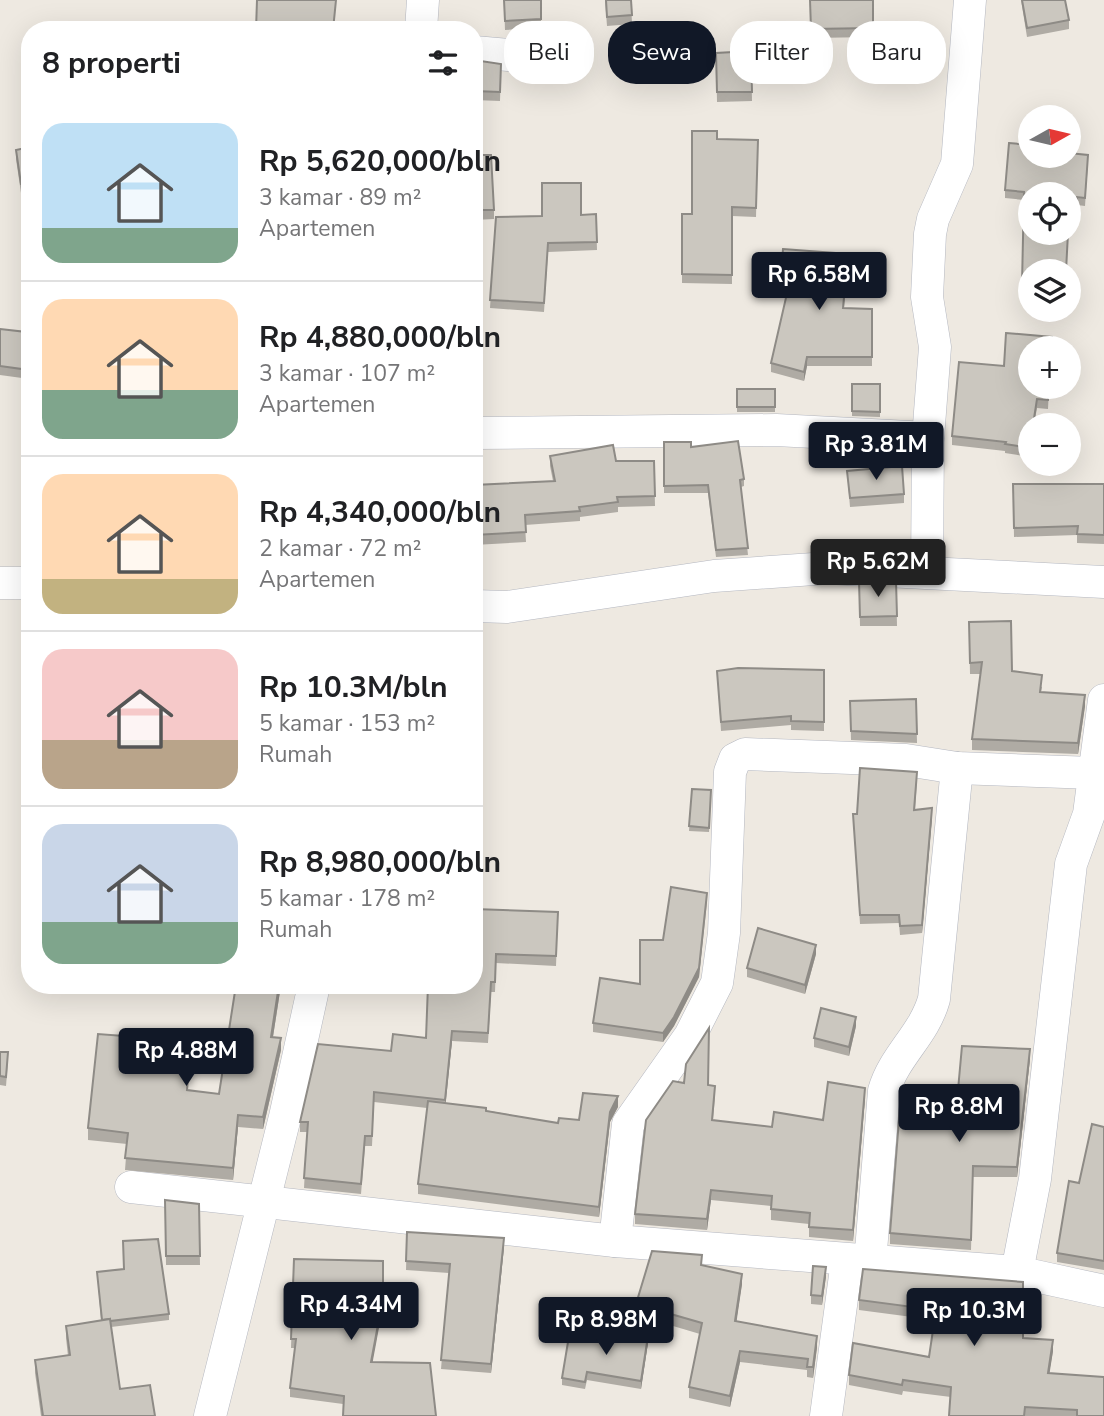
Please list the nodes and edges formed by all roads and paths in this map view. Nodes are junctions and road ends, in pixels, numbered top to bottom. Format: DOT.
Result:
graph roads {
  1 [pos="422,0"];
  2 [pos="970,0"];
  3 [pos="421,21"];
  4 [pos="483,53"];
  5 [pos="504,55"];
  6 [pos="483,433"];
  7 [pos="928,438"];
  8 [pos="927,572"];
  9 [pos="1104,582"];
  10 [pos="0,583"];
  11 [pos="21,583"];
  12 [pos="483,606"];
  13 [pos="1104,700"];
  14 [pos="957,768"];
  15 [pos="1093,773"];
  16 [pos="312,994"];
  17 [pos="131,1187"];
  18 [pos="263,1200"];
  19 [pos="615,1241"];
  20 [pos="858,1262"];
  21 [pos="1017,1272"];
  22 [pos="1104,1291"];
  23 [pos="210,1416"];
  24 [pos="826,1416"];
  1 -- 3 [label="street"];
  2 -- 7 [label="street"];
  4 -- 5 [label="street"];
  6 -- 7 [label="street"];
  7 -- 8 [label="street"];
  8 -- 9 [label="street"];
  8 -- 12 [label="street"];
  10 -- 11 [label="street"];
  13 -- 15 [label="street"];
  14 -- 15 [label="street"];
  14 -- 19 [label="street"];
  14 -- 20 [label="street"];
  15 -- 21 [label="street"];
  16 -- 18 [label="street"];
  17 -- 18 [label="street"];
  18 -- 19 [label="street"];
  18 -- 23 [label="street"];
  19 -- 20 [label="street"];
  20 -- 21 [label="street"];
  20 -- 24 [label="street"];
  21 -- 22 [label="street"];
}
